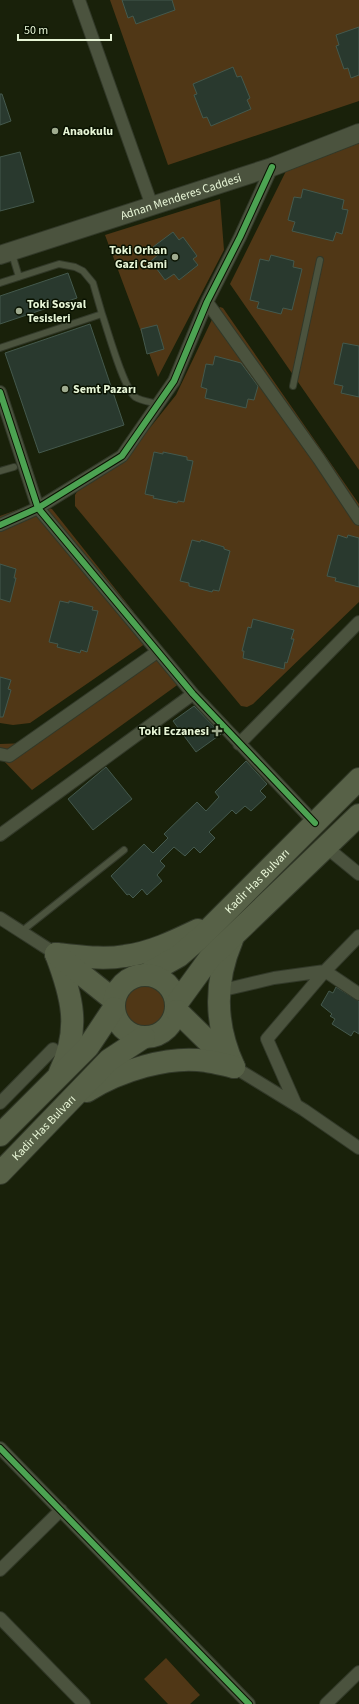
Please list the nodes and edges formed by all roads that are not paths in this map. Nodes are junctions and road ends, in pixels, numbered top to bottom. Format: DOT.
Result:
graph roads {
  1 [pos="79,0"];
  2 [pos="359,133"];
  3 [pos="272,167"];
  4 [pos="152,206"];
  5 [pos="5,253"];
  6 [pos="320,260"];
  7 [pos="19,277"];
  8 [pos="0,283"];
  9 [pos="207,302"];
  10 [pos="102,314"];
  11 [pos="0,348"];
  12 [pos="293,386"];
  13 [pos="0,392"];
  14 [pos="158,404"];
  15 [pos="14,467"];
  16 [pos="0,471"];
  17 [pos="38,508"];
  18 [pos="359,519"];
  19 [pos="0,525"];
  20 [pos="359,622"];
  21 [pos="157,652"];
  22 [pos="193,694"];
  23 [pos="239,744"];
  24 [pos="0,754"];
  25 [pos="359,779"];
  26 [pos="359,815"];
  27 [pos="315,823"];
  28 [pos="0,834"];
  29 [pos="326,847"];
  30 [pos="124,850"];
  31 [pos="359,874"];
  32 [pos="221,916"];
  33 [pos="0,918"];
  34 [pos="22,931"];
  35 [pos="234,935"];
  36 [pos="359,936"];
  37 [pos="56,954"];
  38 [pos="325,971"];
  39 [pos="140,976"];
  40 [pos="219,991"];
  41 [pos="359,994"];
  42 [pos="114,1004"];
  43 [pos="177,1007"];
  44 [pos="148,1037"];
  45 [pos="53,1049"];
  46 [pos="205,1060"];
  47 [pos="234,1067"];
  48 [pos="54,1082"];
  49 [pos="0,1103"];
  50 [pos="296,1105"];
  51 [pos="61,1110"];
  52 [pos="0,1135"];
  53 [pos="359,1148"];
  54 [pos="0,1173"];
  55 [pos="0,1448"];
  56 [pos="61,1510"];
  57 [pos="0,1570"];
  58 [pos="0,1618"];
  59 [pos="359,1672"];
  60 [pos="84,1704"];
  61 [pos="249,1704"];
  62 [pos="326,1704"];
  1 -- 4 [label="street"];
  2 -- 3 [label="street, Adnan Menderes Caddesi"];
  3 -- 4 [label="street, Adnan Menderes Caddesi"];
  3 -- 9 [label="street"];
  4 -- 5 [label="street, Adnan Menderes Caddesi"];
  5 -- 7 [label="lane"];
  6 -- 12 [label="lane"];
  7 -- 8 [label="lane"];
  7 -- 10 [label="lane"];
  9 -- 14 [label="street"];
  9 -- 18 [label="street"];
  10 -- 11 [label="lane"];
  10 -- 14 [label="lane"];
  13 -- 17 [label="street"];
  14 -- 17 [label="street"];
  15 -- 16 [label="lane"];
  17 -- 19 [label="street"];
  17 -- 21 [label="street"];
  20 -- 23 [label="street"];
  21 -- 22 [label="street"];
  21 -- 24 [label="street"];
  22 -- 23 [label="street"];
  22 -- 28 [label="street"];
  23 -- 27 [label="street"];
  25 -- 27 [label="highway, Kadir Has Bulvarı"];
  26 -- 29 [label="highway, Kadir Has Bulvarı"];
  27 -- 32 [label="highway, Kadir Has Bulvarı"];
  29 -- 31 [label="street"];
  29 -- 35 [label="highway, Kadir Has Bulvarı"];
  30 -- 34 [label="lane"];
  32 -- 37 [label="highway"];
  32 -- 39 [label="highway, Kadir Has Bulvarı"];
  33 -- 34 [label="street"];
  34 -- 37 [label="street"];
  35 -- 40 [label="highway"];
  35 -- 43 [label="highway, Kadir Has Bulvarı"];
  36 -- 38 [label="street"];
  37 -- 39 [label="highway"];
  37 -- 42 [label="highway"];
  37 -- 48 [label="highway"];
  38 -- 40 [label="street"];
  38 -- 41 [label="street"];
  38 -- 50 [label="street"];
  39 -- 42 [label="highway"];
  39 -- 43 [label="highway"];
  40 -- 47 [label="highway"];
  42 -- 44 [label="highway"];
  42 -- 48 [label="highway, Kadir Has Bulvarı"];
  43 -- 44 [label="highway"];
  43 -- 47 [label="highway"];
  44 -- 46 [label="highway"];
  44 -- 51 [label="highway, Kadir Has Bulvarı"];
  45 -- 49 [label="street"];
  46 -- 47 [label="highway"];
  46 -- 51 [label="highway"];
  47 -- 50 [label="street"];
  48 -- 52 [label="highway, Kadir Has Bulvarı"];
  50 -- 53 [label="street"];
  51 -- 54 [label="highway, Kadir Has Bulvarı"];
  55 -- 56 [label="street"];
  56 -- 57 [label="street"];
  56 -- 61 [label="street"];
  58 -- 60 [label="street"];
  59 -- 62 [label="street"];
}
